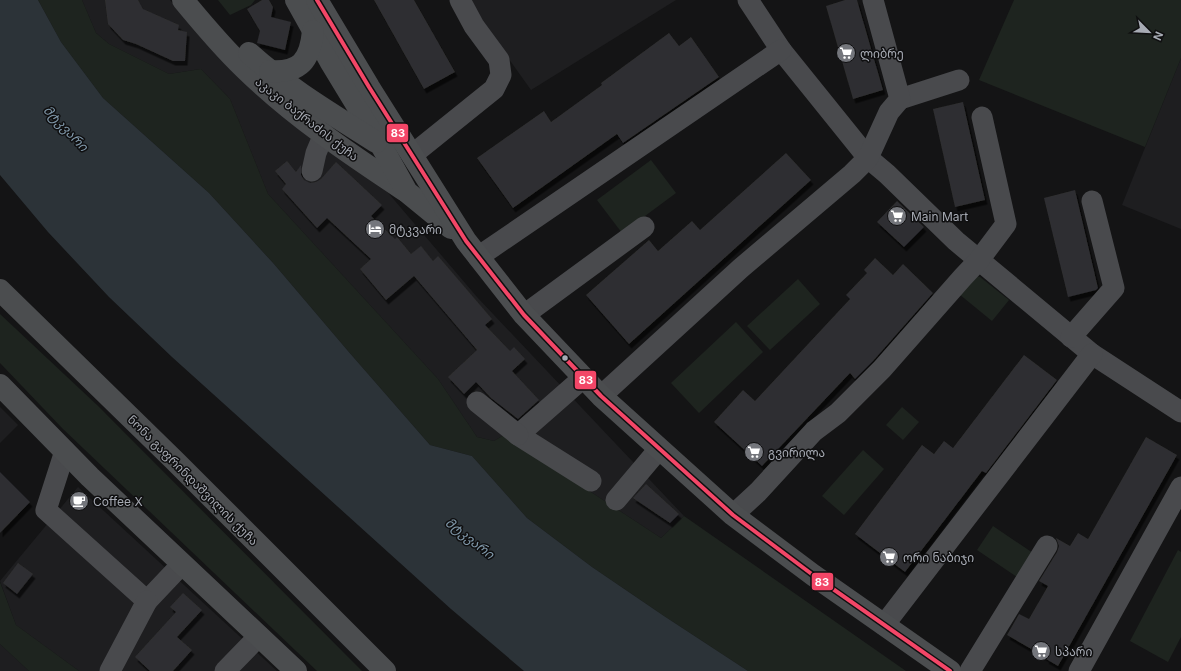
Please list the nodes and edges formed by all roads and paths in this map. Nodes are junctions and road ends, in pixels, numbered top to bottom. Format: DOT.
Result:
graph roads {
  1 [pos="183,0"];
  2 [pos="199,0"];
  3 [pos="296,0"];
  4 [pos="317,0"];
  5 [pos="460,0"];
  6 [pos="748,0"];
  7 [pos="873,0"];
  8 [pos="313,31"];
  9 [pos="780,50"];
  10 [pos="270,71"];
  11 [pos="959,80"];
  12 [pos="900,99"];
  13 [pos="982,117"];
  14 [pos="324,134"];
  15 [pos="381,145"];
  16 [pos="868,158"];
  17 [pos="414,159"];
  18 [pos="312,172"];
  19 [pos="407,192"];
  20 [pos="1092,201"];
  21 [pos="644,227"];
  22 [pos="472,249"];
  23 [pos="979,260"];
  24 [pos="0,290"];
  25 [pos="524,315"];
  26 [pos="1070,337"];
  27 [pos="1092,354"];
  28 [pos="583,378"];
  29 [pos="0,385"];
  30 [pos="601,396"];
  31 [pos="477,402"];
  32 [pos="1181,412"];
  33 [pos="518,435"];
  34 [pos="659,449"];
  35 [pos="64,451"];
  36 [pos="591,481"];
  37 [pos="1181,487"];
  38 [pos="616,500"];
  39 [pos="733,515"];
  40 [pos="1047,546"];
  41 [pos="182,564"];
  42 [pos="147,601"];
  43 [pos="884,625"];
  44 [pos="259,636"];
  45 [pos="110,671"];
  46 [pos="225,671"];
  47 [pos="296,671"];
  48 [pos="385,671"];
  49 [pos="950,671"];
  50 [pos="970,671"];
  51 [pos="1079,671"];
  1 -- 14 [label="main road, აკაკი ბაქრაძის ქუჩა"];
  2 -- 10 [label="main road, აკაკი ბაქრაძის ქუჩა"];
  3 -- 8 [label="main road"];
  4 -- 17 [label="main road"];
  5 -- 17 [label="lane"];
  6 -- 9 [label="lane"];
  7 -- 12 [label="lane"];
  8 -- 10 [label="main road"];
  8 -- 15 [label="main road"];
  9 -- 16 [label="lane"];
  9 -- 22 [label="lane"];
  10 -- 15 [label="main road, აკაკი ბაქრაძის ქუჩა"];
  11 -- 12 [label="lane"];
  12 -- 16 [label="lane"];
  13 -- 23 [label="lane"];
  14 -- 18 [label="lane"];
  14 -- 19 [label="main road, აკაკი ბაქრაძის ქუჩა"];
  15 -- 17 [label="main road, აკაკი ბაქრაძის ქუჩა"];
  15 -- 19 [label="main road"];
  16 -- 23 [label="lane"];
  16 -- 30 [label="lane"];
  17 -- 22 [label="main road"];
  19 -- 22 [label="main road, აკაკი ბაქრაძის ქუჩა"];
  20 -- 26 [label="lane"];
  21 -- 25 [label="lane"];
  22 -- 25 [label="main road"];
  23 -- 26 [label="lane"];
  23 -- 39 [label="lane"];
  24 -- 48 [label="main road, ნონა გაფრინდაშვილის ქუჩა"];
  25 -- 28 [label="main road"];
  26 -- 27 [label="lane"];
  27 -- 32 [label="lane"];
  27 -- 43 [label="lane"];
  28 -- 30 [label="main road"];
  28 -- 33 [label="lane"];
  29 -- 35 [label="main road"];
  30 -- 34 [label="main road"];
  31 -- 33 [label="lane"];
  33 -- 36 [label="lane"];
  34 -- 38 [label="lane"];
  34 -- 39 [label="main road"];
  35 -- 41 [label="main road"];
  35 -- 42 [label="lane"];
  37 -- 51 [label="lane"];
  39 -- 43 [label="main road"];
  40 -- 50 [label="lane"];
  41 -- 42 [label="lane"];
  41 -- 44 [label="main road"];
  42 -- 45 [label="lane"];
  43 -- 49 [label="main road"];
  44 -- 46 [label="lane"];
  44 -- 47 [label="main road"];
}
